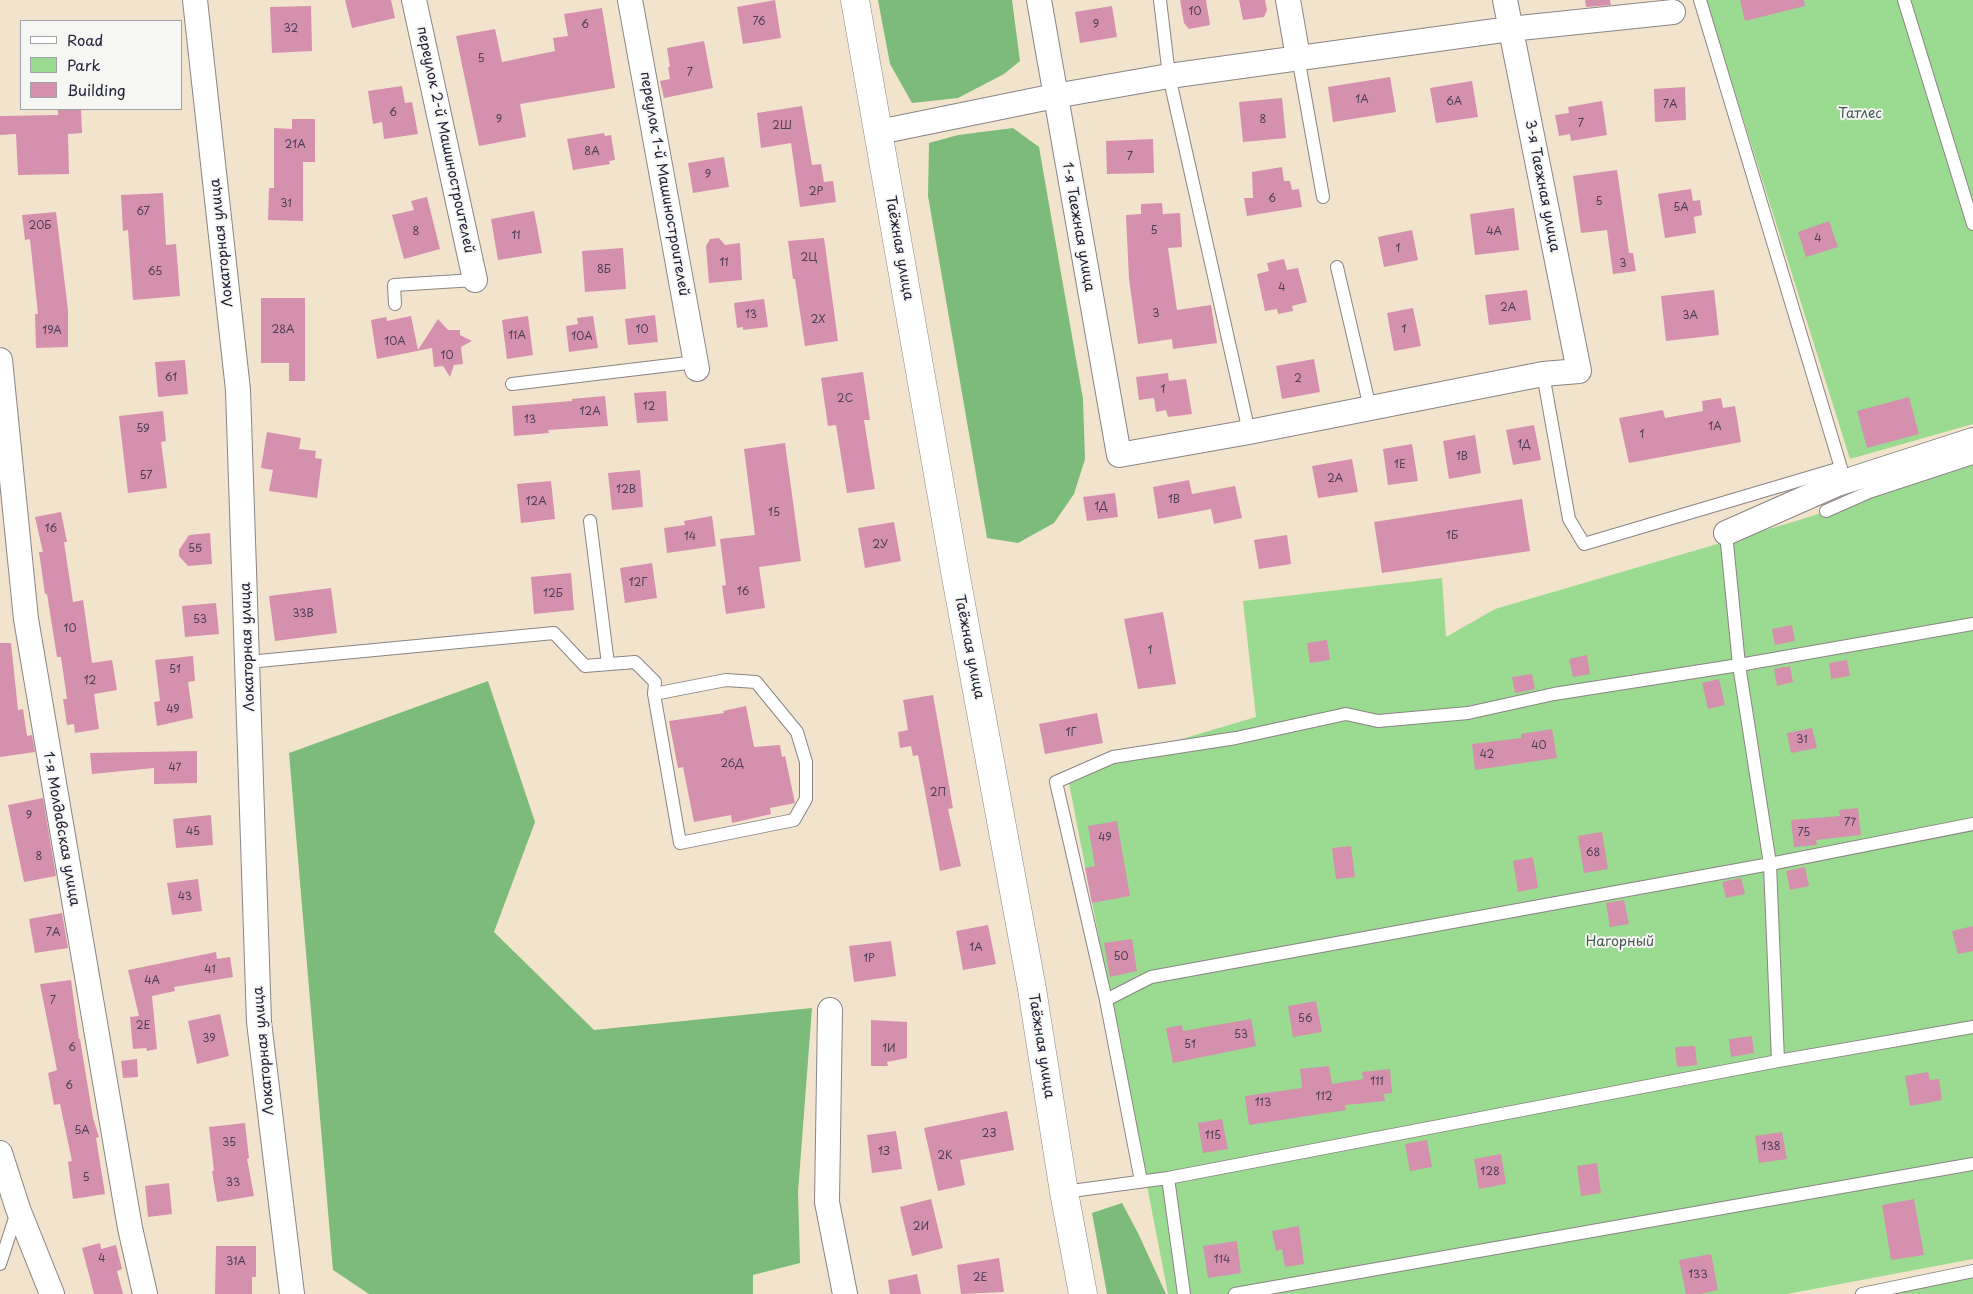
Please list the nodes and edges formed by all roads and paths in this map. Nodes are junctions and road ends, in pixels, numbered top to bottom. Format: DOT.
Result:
graph roads {
  1 [pos="195,0"];
  2 [pos="414,0"];
  3 [pos="630,0"];
  4 [pos="855,0"];
  5 [pos="1039,0"];
  6 [pos="1160,0"];
  7 [pos="1288,0"];
  8 [pos="1505,0"];
  9 [pos="1700,0"];
  10 [pos="1904,0"];
  11 [pos="1673,12"];
  12 [pos="1510,29"];
  13 [pos="1298,57"];
  14 [pos="1170,76"];
  15 [pos="1055,96"];
  16 [pos="879,132"];
  17 [pos="1323,197"];
  18 [pos="1973,224"];
  19 [pos="1337,267"];
  20 [pos="475,280"];
  21 [pos="395,304"];
  22 [pos="0,360"];
  23 [pos="696,365"];
  24 [pos="1543,374"];
  25 [pos="512,384"];
  26 [pos="1370,408"];
  27 [pos="1249,432"];
  28 [pos="1973,440"];
  29 [pos="1973,458"];
  30 [pos="1826,511"];
  31 [pos="590,521"];
  32 [pos="1726,533"];
  33 [pos="1973,624"];
  34 [pos="248,662"];
  35 [pos="608,664"];
  36 [pos="1739,666"];
  37 [pos="654,694"];
  38 [pos="1973,824"];
  39 [pos="1770,864"];
  40 [pos="1106,1000"];
  41 [pos="830,1010"];
  42 [pos="1973,1027"];
  43 [pos="1778,1061"];
  44 [pos="0,1154"];
  45 [pos="1973,1164"];
  46 [pos="1168,1178"];
  47 [pos="1141,1182"];
  48 [pos="1064,1192"];
  49 [pos="18,1209"];
  50 [pos="0,1264"];
  51 [pos="1973,1271"];
  52 [pos="52,1294"];
  53 [pos="145,1294"];
  54 [pos="292,1294"];
  55 [pos="845,1294"];
  56 [pos="1083,1294"];
  57 [pos="1184,1294"];
  58 [pos="1235,1294"];
  59 [pos="1862,1294"];
  1 -- 34 [label="street, Локаторная улица"];
  2 -- 20 [label="street, переулок 2-й Машиностроителей"];
  3 -- 23 [label="street, переулок 1-й Машиностроителей"];
  4 -- 16 [label="street, Таёжная улица"];
  5 -- 15 [label="street, 1-я Таежная улица"];
  6 -- 14 [label="lane"];
  7 -- 13 [label="street"];
  8 -- 12 [label="street, 3-я Таежная улица"];
  9 -- 24 [label="lane"];
  10 -- 18 [label="lane"];
  11 -- 12 [label="street"];
  12 -- 13 [label="street"];
  12 -- 24 [label="street, 3-я Таежная улица"];
  13 -- 14 [label="street"];
  13 -- 17 [label="lane"];
  14 -- 15 [label="street"];
  14 -- 27 [label="lane"];
  15 -- 16 [label="street"];
  15 -- 27 [label="street, 1-я Таежная улица"];
  16 -- 48 [label="street, Таёжная улица"];
  19 -- 26 [label="lane"];
  20 -- 21 [label="lane"];
  22 -- 53 [label="street, 1-я Молдавская улица"];
  23 -- 25 [label="lane"];
  24 -- 26 [label="street"];
  26 -- 27 [label="street"];
  28 -- 32 [label="street"];
  29 -- 30 [label="lane"];
  31 -- 35 [label="lane"];
  32 -- 36 [label="lane"];
  33 -- 36 [label="lane"];
  34 -- 35 [label="lane"];
  34 -- 54 [label="street, Локаторная улица"];
  35 -- 37 [label="lane"];
  36 -- 39 [label="lane"];
  36 -- 40 [label="lane"];
  37 -- 37 [label="lane"];
  38 -- 39 [label="lane"];
  39 -- 40 [label="lane"];
  39 -- 43 [label="lane"];
  40 -- 47 [label="lane"];
  41 -- 55 [label="street"];
  42 -- 43 [label="lane"];
  43 -- 46 [label="lane"];
  44 -- 49 [label="street"];
  45 -- 58 [label="lane"];
  46 -- 47 [label="lane"];
  46 -- 57 [label="lane"];
  47 -- 48 [label="lane"];
  48 -- 56 [label="street, Таёжная улица"];
  49 -- 50 [label="lane"];
  49 -- 52 [label="street"];
  51 -- 59 [label="lane"];
}
